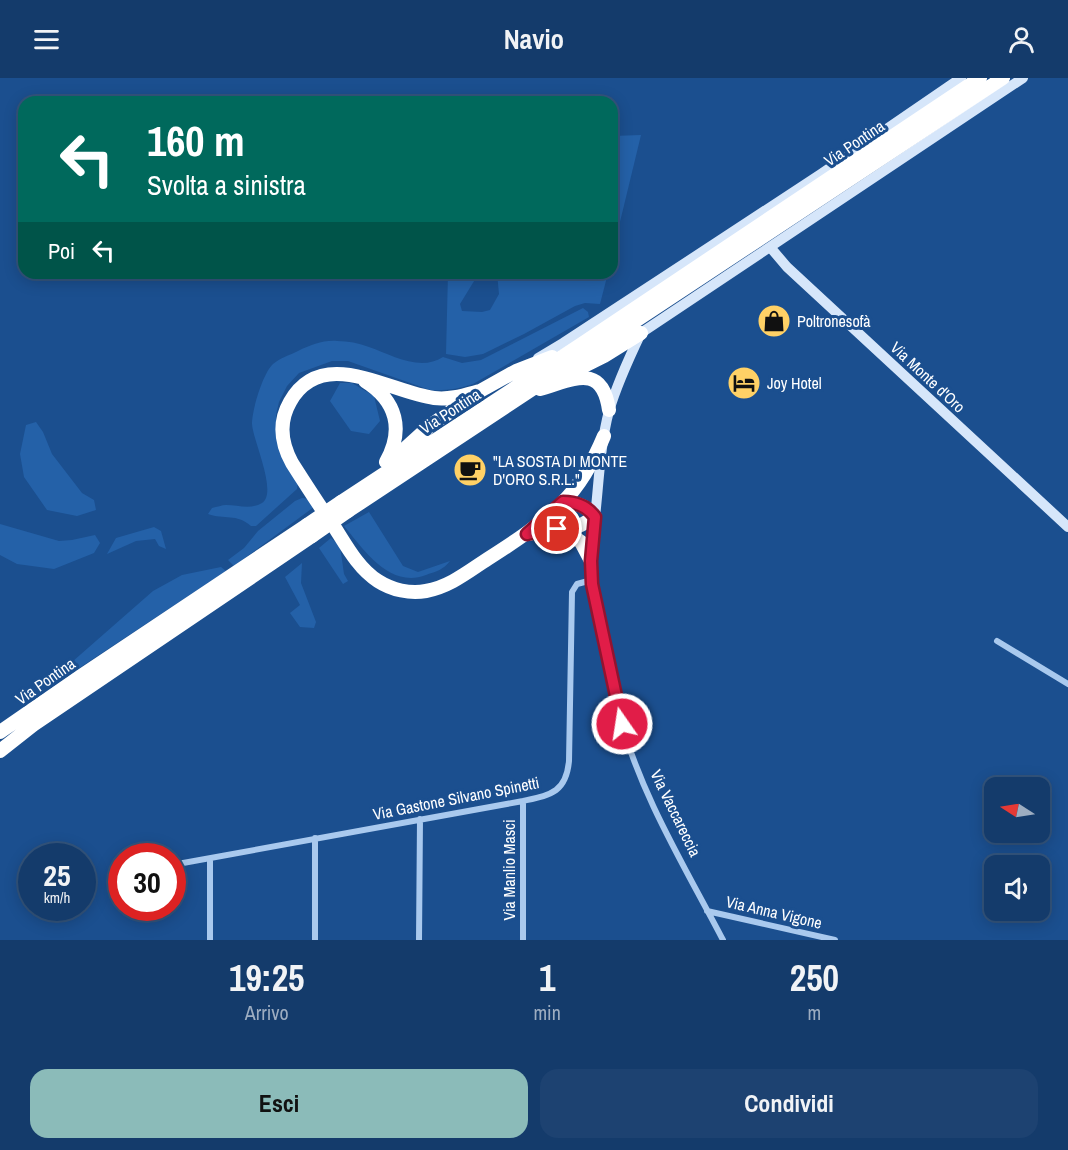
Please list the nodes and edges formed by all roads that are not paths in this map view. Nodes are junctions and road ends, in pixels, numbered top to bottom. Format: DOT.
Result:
graph roads {
  1 [pos="961,78"];
  2 [pos="980,78"];
  3 [pos="1003,78"];
  4 [pos="1023,78"];
  5 [pos="770,247"];
  6 [pos="641,333"];
  7 [pos="577,347"];
  8 [pos="516,371"];
  9 [pos="356,375"];
  10 [pos="480,391"];
  11 [pos="529,392"];
  12 [pos="609,410"];
  13 [pos="604,436"];
  14 [pos="382,469"];
  15 [pos="563,502"];
  16 [pos="345,507"];
  17 [pos="595,517"];
  18 [pos="1068,527"];
  19 [pos="310,530"];
  20 [pos="564,530"];
  21 [pos="527,534"];
  22 [pos="591,561"];
  23 [pos="592,580"];
  24 [pos="997,641"];
  25 [pos="1068,684"];
  26 [pos="0,732"];
  27 [pos="0,751"];
  28 [pos="523,801"];
  29 [pos="420,819"];
  30 [pos="315,838"];
  31 [pos="210,859"];
  32 [pos="186,863"];
  33 [pos="707,911"];
  34 [pos="210,940"];
  35 [pos="315,940"];
  36 [pos="419,940"];
  37 [pos="523,940"];
  38 [pos="723,940"];
  39 [pos="834,940"];
  1 -- 8 [label="street, Via Pontina"];
  2 -- 7 [label="highway, Via Pontina"];
  3 -- 11 [label="highway, Via Pontina"];
  4 -- 5 [label="street"];
  5 -- 6 [label="street"];
  5 -- 18 [label="street, Via Monte d'Oro"];
  6 -- 11 [label="highway"];
  6 -- 12 [label="street, Via Vaccareccia"];
  7 -- 8 [label="highway"];
  7 -- 16 [label="highway, Via Pontina"];
  8 -- 10 [label="highway"];
  9 -- 10 [label="highway"];
  9 -- 14 [label="highway"];
  9 -- 21 [label="highway"];
  10 -- 14 [label="highway"];
  11 -- 12 [label="highway"];
  11 -- 16 [label="highway, Via Pontina"];
  12 -- 13 [label="street, Via Vaccareccia"];
  13 -- 15 [label="highway"];
  13 -- 17 [label="street, Via Vaccareccia"];
  14 -- 16 [label="highway"];
  15 -- 17 [label="highway"];
  15 -- 21 [label="highway"];
  16 -- 19 [label="highway, Via Pontina, bridge"];
  17 -- 20 [label="highway"];
  17 -- 22 [label="street, Via Vaccareccia"];
  19 -- 26 [label="highway, Via Pontina"];
  19 -- 27 [label="highway, Via Pontina"];
  20 -- 21 [label="highway"];
  20 -- 22 [label="highway"];
  22 -- 23 [label="street, Via Vaccareccia"];
  23 -- 28 [label="street, Via Gastone Silvano Spinetti"];
  23 -- 33 [label="street, Via Vaccareccia"];
  24 -- 25 [label="street"];
  28 -- 29 [label="street, Via Gastone Silvano Spinetti"];
  28 -- 37 [label="street, Via Manlio Masci"];
  29 -- 30 [label="street, Via Gastone Silvano Spinetti"];
  29 -- 36 [label="street"];
  30 -- 31 [label="street, Via Gastone Silvano Spinetti"];
  30 -- 35 [label="street"];
  31 -- 32 [label="street, Via Gastone Silvano Spinetti"];
  31 -- 34 [label="street"];
  33 -- 38 [label="street, Via Vaccareccia"];
  33 -- 39 [label="street, Via Anna Vigone"];
}
